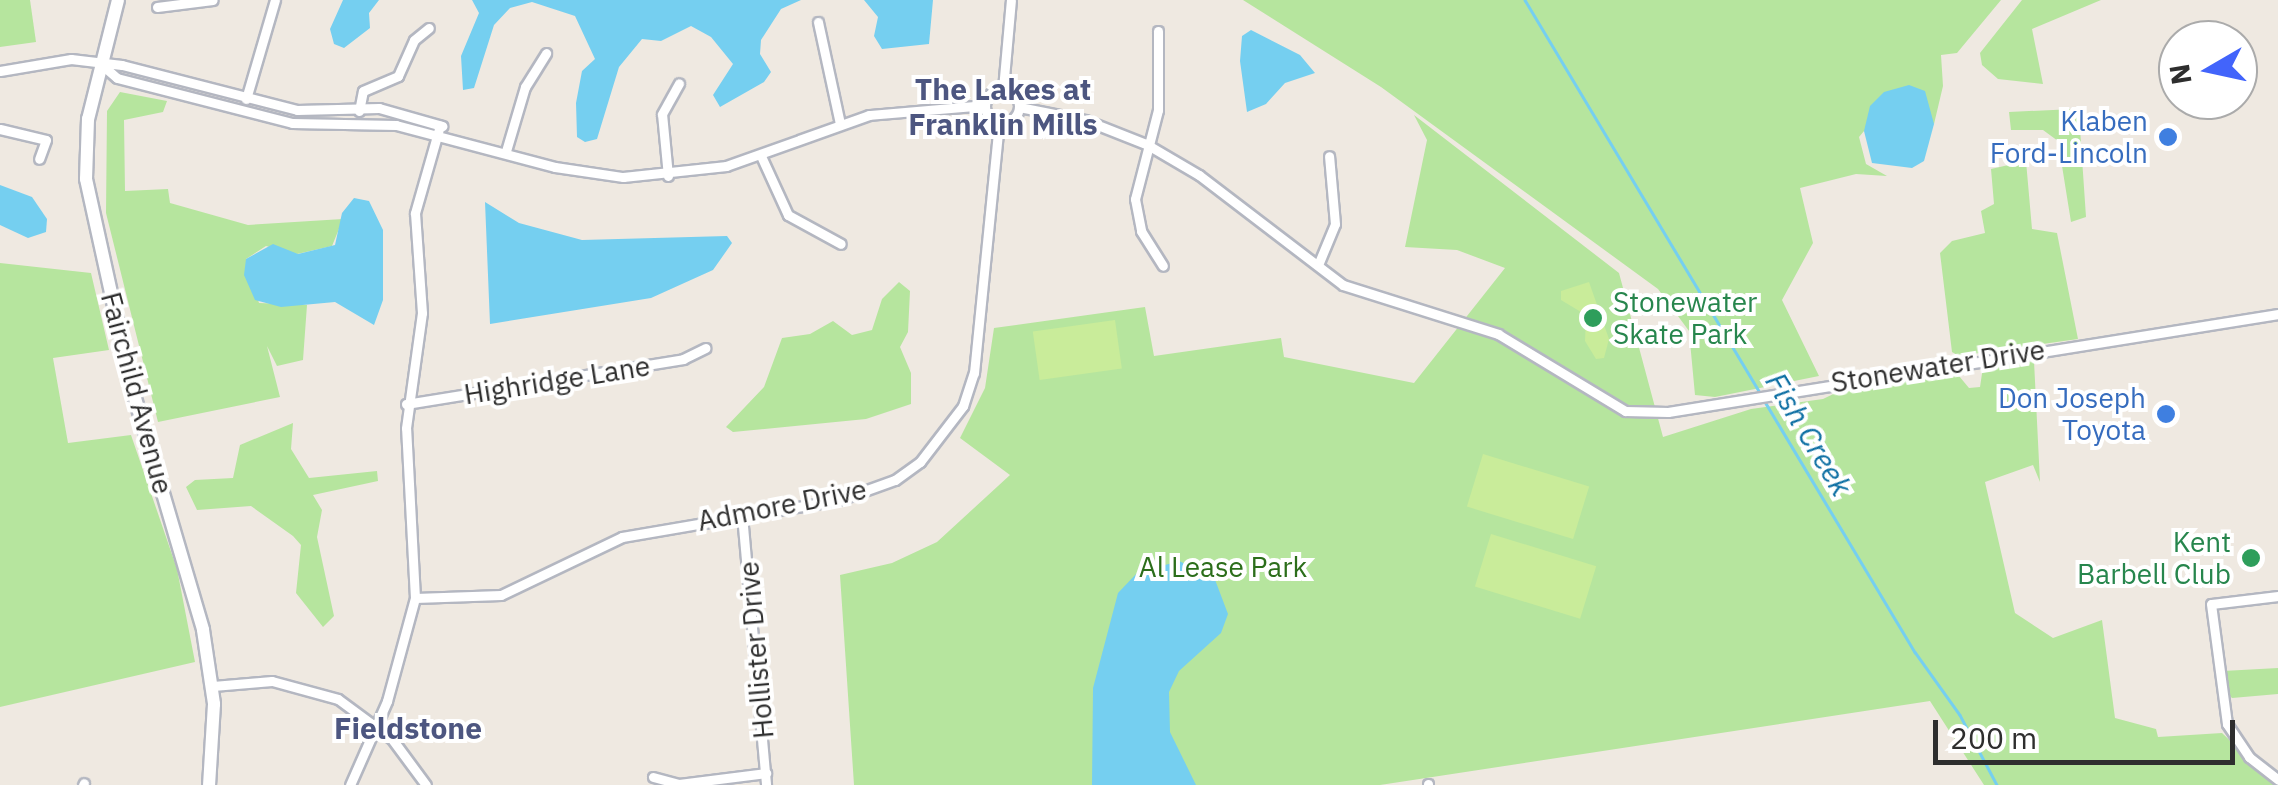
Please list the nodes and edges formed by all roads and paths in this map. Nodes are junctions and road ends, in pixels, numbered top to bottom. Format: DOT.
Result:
graph roads {
  1 [pos="118,0"];
  2 [pos="213,0"];
  3 [pos="275,0"];
  4 [pos="1011,0"];
  5 [pos="157,7"];
  6 [pos="818,22"];
  7 [pos="429,28"];
  8 [pos="1158,31"];
  9 [pos="546,52"];
  10 [pos="101,64"];
  11 [pos="0,71"];
  12 [pos="679,82"];
  13 [pos="1003,89"];
  14 [pos="247,96"];
  15 [pos="985,104"];
  16 [pos="1019,107"];
  17 [pos="359,110"];
  18 [pos="243,111"];
  19 [pos="999,122"];
  20 [pos="840,124"];
  21 [pos="0,129"];
  22 [pos="438,129"];
  23 [pos="1146,144"];
  24 [pos="506,151"];
  25 [pos="761,156"];
  26 [pos="1329,156"];
  27 [pos="39,159"];
  28 [pos="668,176"];
  29 [pos="841,244"];
  30 [pos="1318,265"];
  31 [pos="1162,266"];
  32 [pos="2278,314"];
  33 [pos="706,348"];
  34 [pos="406,404"];
  35 [pos="742,516"];
  36 [pos="2278,596"];
  37 [pos="415,598"];
  38 [pos="213,686"];
  39 [pos="377,726"];
  40 [pos="766,773"];
  41 [pos="652,777"];
  42 [pos="2278,780"];
  43 [pos="209,785"];
  44 [pos="350,785"];
  45 [pos="426,785"];
  46 [pos="766,785"];
  1 -- 10 [label="main road, Fairchild Avenue"];
  2 -- 5 [label="street"];
  3 -- 14 [label="street"];
  4 -- 13 [label="street"];
  6 -- 20 [label="street"];
  7 -- 17 [label="street"];
  8 -- 23 [label="street"];
  9 -- 24 [label="street"];
  10 -- 11 [label="street"];
  10 -- 14 [label="street"];
  10 -- 18 [label="street"];
  10 -- 38 [label="main road, Fairchild Avenue"];
  12 -- 28 [label="street"];
  13 -- 15 [label="street"];
  13 -- 16 [label="street"];
  14 -- 17 [label="street"];
  14 -- 18 [label="street"];
  15 -- 19 [label="street"];
  15 -- 20 [label="street"];
  16 -- 19 [label="street"];
  16 -- 23 [label="street, Stonewater Drive"];
  17 -- 22 [label="street"];
  18 -- 22 [label="street"];
  19 -- 35 [label="street, Admore Drive"];
  20 -- 25 [label="street"];
  21 -- 27 [label="street"];
  22 -- 24 [label="street"];
  22 -- 34 [label="street"];
  23 -- 30 [label="street, Stonewater Drive"];
  23 -- 31 [label="street"];
  24 -- 28 [label="street"];
  25 -- 28 [label="street"];
  25 -- 29 [label="street"];
  26 -- 30 [label="street"];
  30 -- 32 [label="street, Stonewater Drive"];
  33 -- 34 [label="street, Highridge Lane"];
  34 -- 37 [label="street"];
  35 -- 37 [label="street, Admore Drive"];
  35 -- 40 [label="street, Hollister Drive"];
  36 -- 42 [label="street"];
  37 -- 39 [label="street"];
  38 -- 39 [label="street"];
  38 -- 43 [label="main road, Fairchild Avenue"];
  39 -- 44 [label="street"];
  39 -- 45 [label="street"];
  40 -- 41 [label="street"];
  40 -- 46 [label="street, Hollister Drive"];
}
